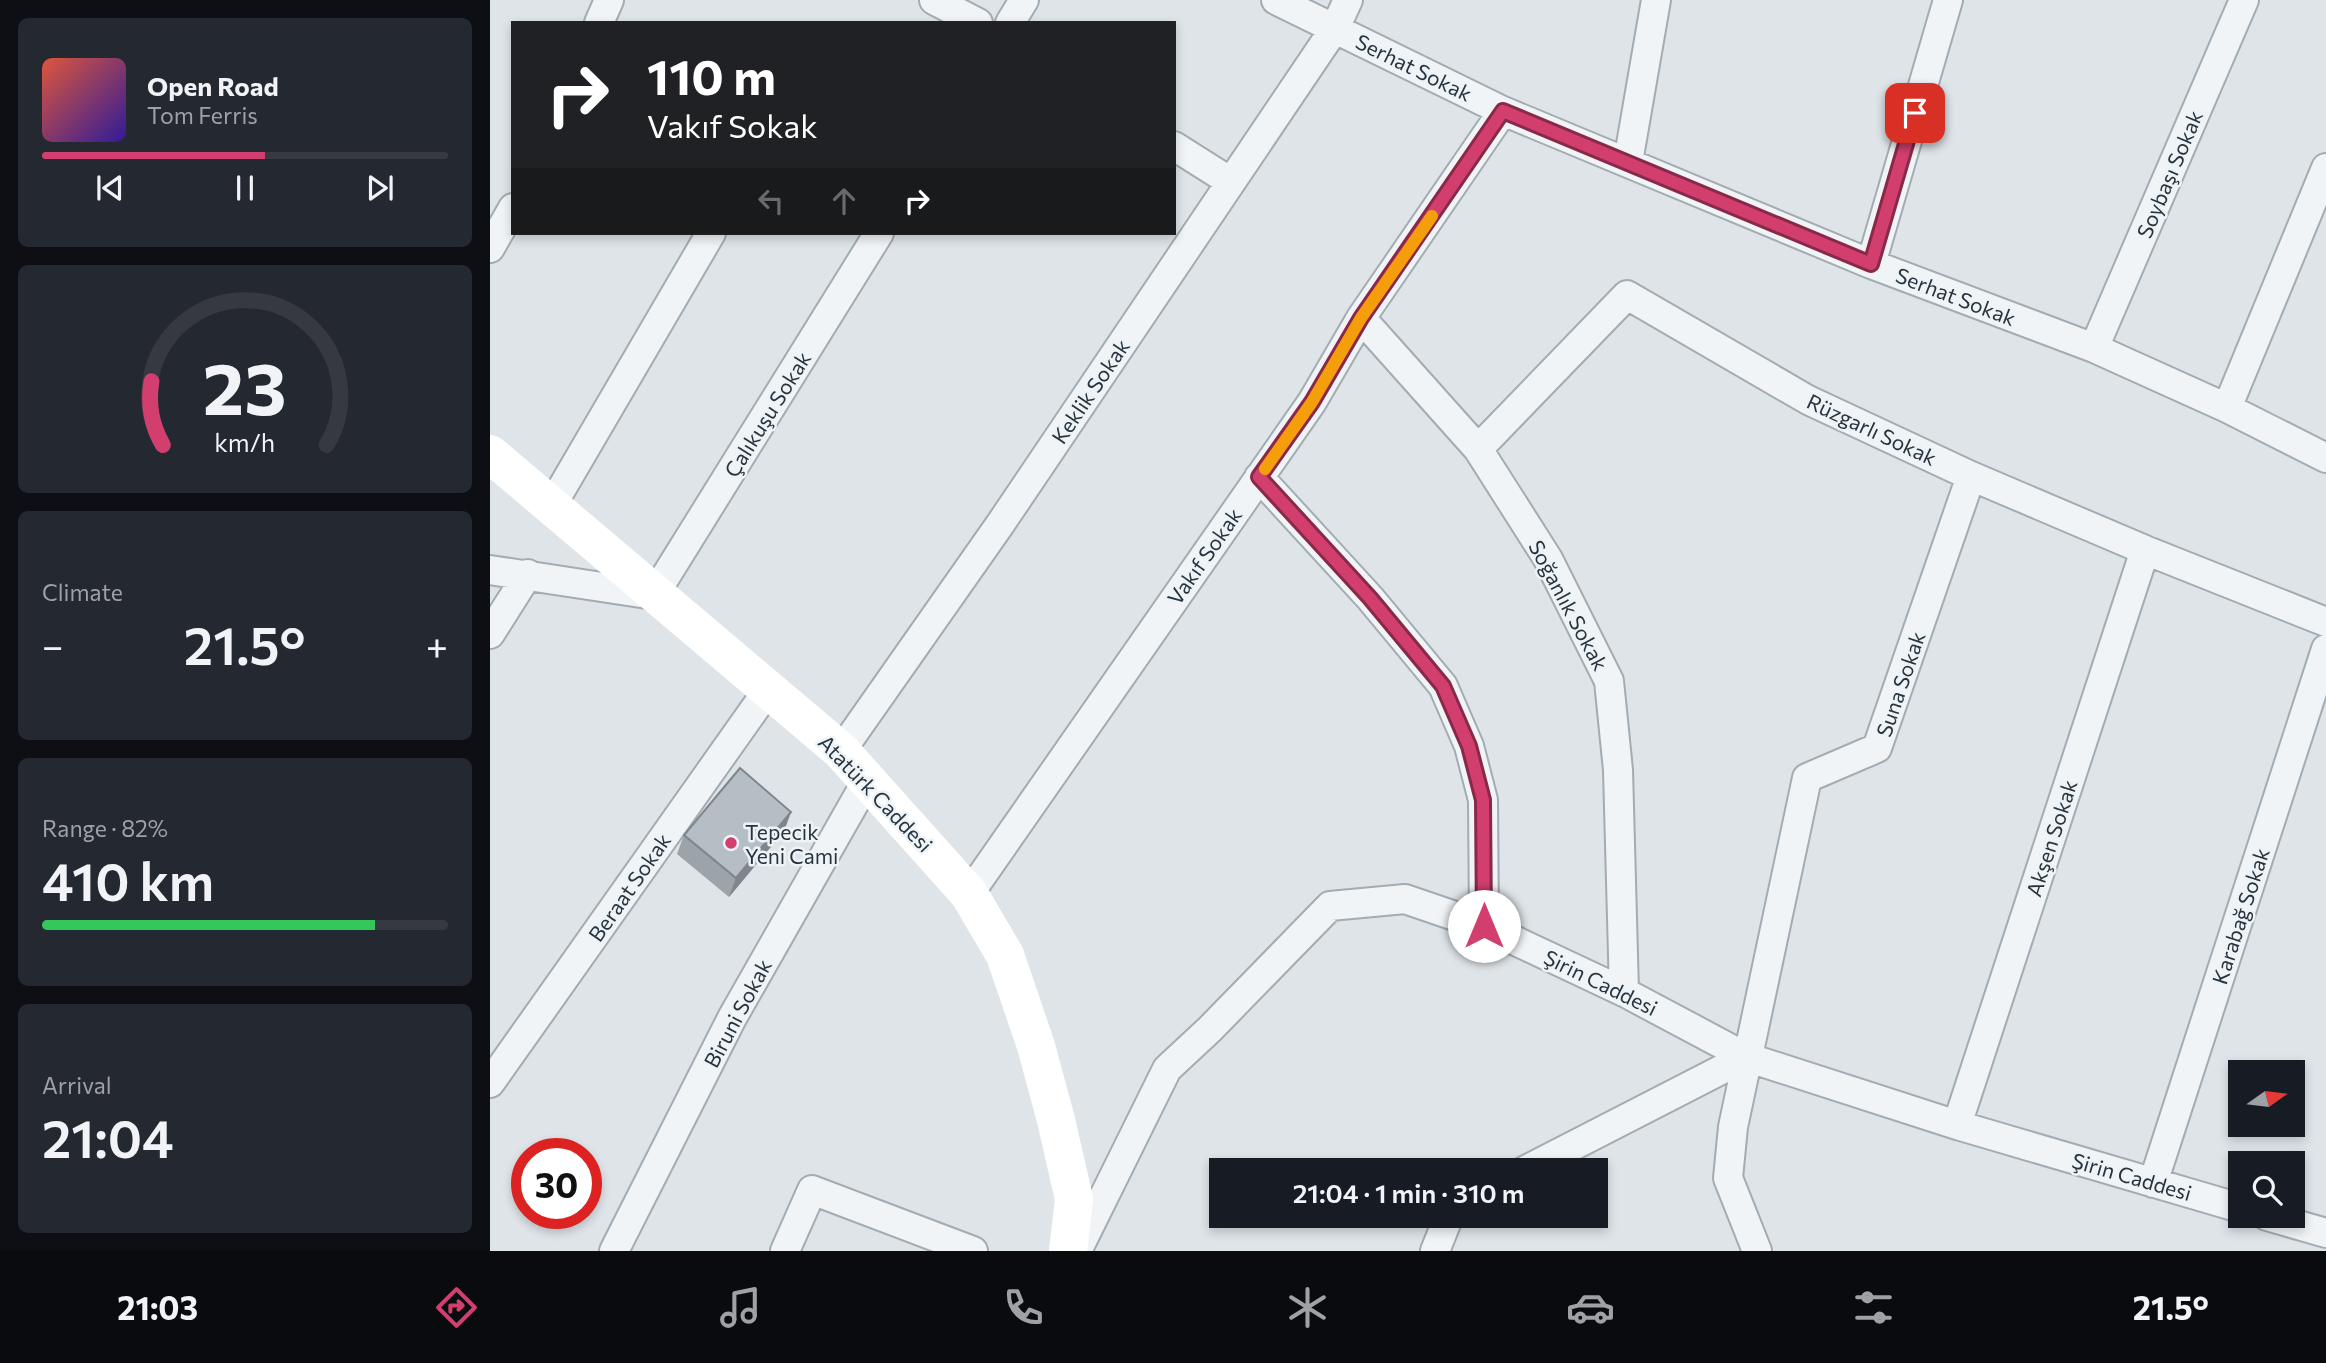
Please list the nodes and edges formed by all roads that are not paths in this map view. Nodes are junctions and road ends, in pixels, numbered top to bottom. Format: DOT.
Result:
graph roads {
  1 [pos="609,0"];
  2 [pos="934,0"];
  3 [pos="1024,0"];
  4 [pos="1276,0"];
  5 [pos="1348,0"];
  6 [pos="1656,0"];
  7 [pos="1948,0"];
  8 [pos="2244,0"];
  9 [pos="600,21"];
  10 [pos="974,21"];
  11 [pos="1011,21"];
  12 [pos="1335,28"];
  13 [pos="1503,111"];
  14 [pos="1176,147"];
  15 [pos="1628,162"];
  16 [pos="1231,182"];
  17 [pos="2323,182"];
  18 [pos="511,211"];
  19 [pos="709,235"];
  20 [pos="879,235"];
  21 [pos="490,247"];
  22 [pos="1871,264"];
  23 [pos="1361,318"];
  24 [pos="2094,348"];
  25 [pos="2227,408"];
  26 [pos="1478,449"];
  27 [pos="490,454"];
  28 [pos="2326,458"];
  29 [pos="1971,476"];
  30 [pos="1259,477"];
  31 [pos="552,505"];
  32 [pos="2146,550"];
  33 [pos="490,570"];
  34 [pos="528,574"];
  35 [pos="654,595"];
  36 [pos="2326,622"];
  37 [pos="490,634"];
  38 [pos="2326,649"];
  39 [pos="768,690"];
  40 [pos="841,751"];
  41 [pos="868,779"];
  42 [pos="969,894"];
  43 [pos="1484,926"];
  44 [pos="1624,992"];
  45 [pos="1746,1056"];
  46 [pos="490,1083"];
  47 [pos="1957,1125"];
  48 [pos="1549,1158"];
  49 [pos="2153,1183"];
  50 [pos="2228,1205"];
  51 [pos="2305,1227"];
  52 [pos="1444,1228"];
  53 [pos="2326,1233"];
  54 [pos="614,1251"];
  55 [pos="785,1251"];
  56 [pos="973,1251"];
  57 [pos="1068,1251"];
  58 [pos="1077,1251"];
  59 [pos="1435,1251"];
  60 [pos="1757,1251"];
  1 -- 9 [label="street"];
  2 -- 10 [label="street"];
  3 -- 11 [label="street"];
  4 -- 12 [label="street, Serhat Sokak"];
  5 -- 12 [label="street, Keklik Sokak"];
  6 -- 15 [label="street"];
  7 -- 22 [label="street"];
  8 -- 24 [label="street, Soybaşı Sokak"];
  12 -- 13 [label="street, Serhat Sokak"];
  12 -- 16 [label="street, Keklik Sokak"];
  13 -- 15 [label="street, Serhat Sokak"];
  13 -- 23 [label="street, Vakıf Sokak"];
  14 -- 16 [label="street"];
  15 -- 22 [label="street, Serhat Sokak"];
  16 -- 40 [label="street, Keklik Sokak"];
  17 -- 25 [label="street"];
  18 -- 21 [label="street"];
  19 -- 31 [label="street"];
  20 -- 35 [label="street, Çalıkuşu Sokak"];
  22 -- 24 [label="street, Serhat Sokak"];
  23 -- 26 [label="street, Soğanlık Sokak"];
  23 -- 30 [label="street, Vakıf Sokak"];
  24 -- 25 [label="street, Serhat Sokak"];
  25 -- 28 [label="street, Serhat Sokak"];
  26 -- 29 [label="street, Rüzgarlı Sokak"];
  26 -- 44 [label="street, Soğanlık Sokak"];
  27 -- 31 [label="main road, Atatürk Caddesi"];
  29 -- 32 [label="street, Rüzgarlı Sokak"];
  29 -- 45 [label="street, Suna Sokak"];
  30 -- 42 [label="street, Vakıf Sokak"];
  30 -- 43 [label="street"];
  31 -- 35 [label="main road, Atatürk Caddesi"];
  32 -- 36 [label="street, Rüzgarlı Sokak"];
  32 -- 47 [label="street, Akşen Sokak"];
  33 -- 34 [label="street"];
  34 -- 35 [label="street"];
  34 -- 37 [label="street"];
  35 -- 39 [label="main road, Atatürk Caddesi"];
  38 -- 49 [label="street, Karabağ Sokak"];
  39 -- 40 [label="main road, Atatürk Caddesi"];
  39 -- 46 [label="street, Beraat Sokak"];
  40 -- 41 [label="main road, Atatürk Caddesi"];
  41 -- 42 [label="main road, Atatürk Caddesi"];
  41 -- 54 [label="street, Biruni Sokak"];
  42 -- 57 [label="main road, Atatürk Caddesi"];
  43 -- 44 [label="street, Şirin Caddesi"];
  43 -- 58 [label="street, Şirin Caddesi"];
  44 -- 45 [label="street, Şirin Caddesi"];
  45 -- 47 [label="street, Şirin Caddesi"];
  45 -- 48 [label="street"];
  45 -- 60 [label="street"];
  47 -- 49 [label="street, Şirin Caddesi"];
  49 -- 50 [label="street, Şirin Caddesi"];
  51 -- 53 [label="street"];
  52 -- 59 [label="street"];
  55 -- 56 [label="street"];
}
